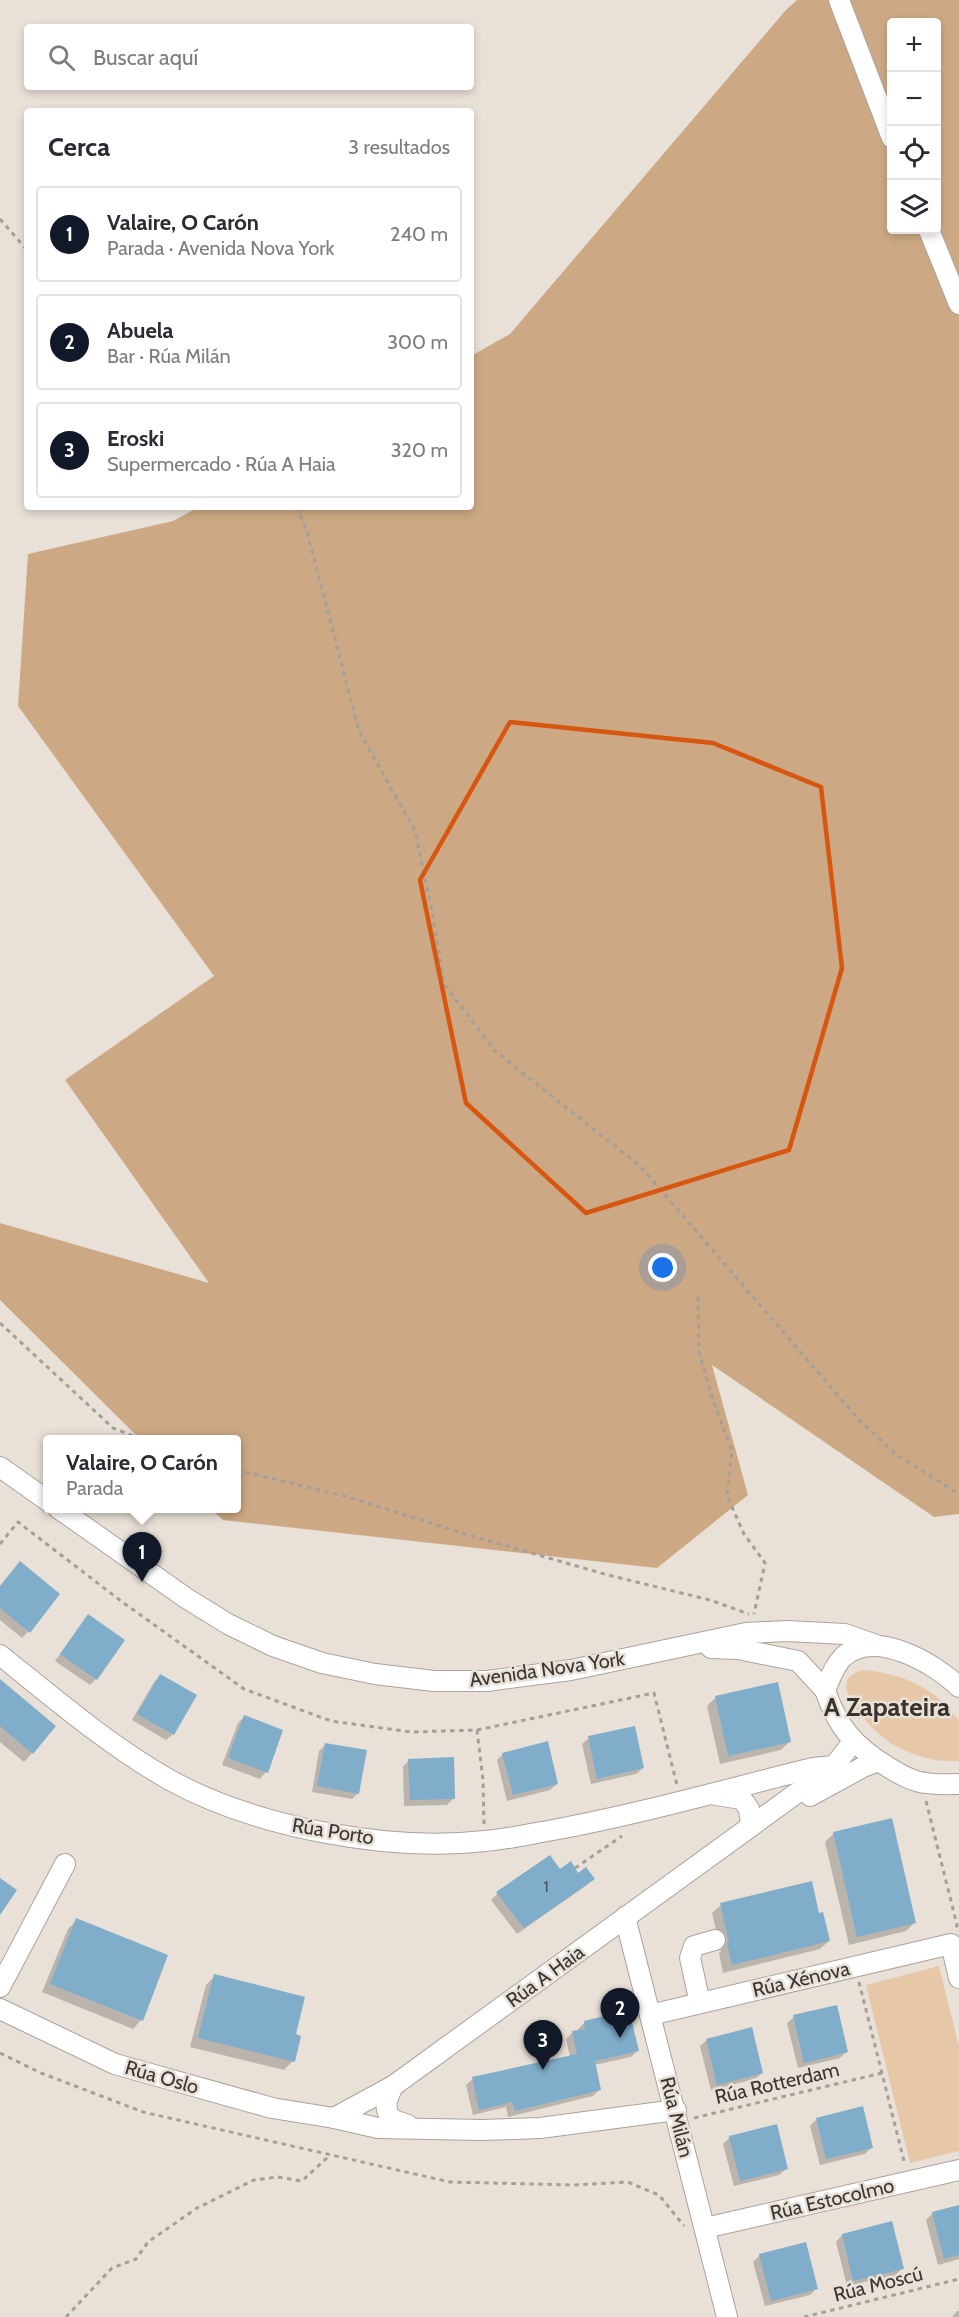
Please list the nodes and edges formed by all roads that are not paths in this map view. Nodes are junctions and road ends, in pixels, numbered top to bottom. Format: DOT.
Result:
graph roads {
  1 [pos="840,0"];
  2 [pos="887,127"];
  3 [pos="931,234"];
  4 [pos="959,304"];
  5 [pos="0,1467"];
  6 [pos="43,1498"];
  7 [pos="64,1513"];
  8 [pos="879,1646"];
  9 [pos="685,1647"];
  10 [pos="0,1655"];
  11 [pos="958,1685"];
  12 [pos="825,1690"];
  13 [pos="853,1742"];
  14 [pos="878,1761"];
  15 [pos="834,1766"];
  16 [pos="959,1784"];
  17 [pos="710,1794"];
  18 [pos="797,1798"];
  19 [pos="751,1826"];
  20 [pos="65,1864"];
  21 [pos="625,1917"];
  22 [pos="715,1940"];
  23 [pos="959,1978"];
  24 [pos="0,1987"];
  25 [pos="700,2003"];
  26 [pos="0,2009"];
  27 [pos="650,2015"];
  28 [pos="393,2086"];
  29 [pos="677,2116"];
  30 [pos="334,2118"];
  31 [pos="423,2129"];
  32 [pos="959,2170"];
  33 [pos="695,2228"];
  34 [pos="727,2317"];
  1 -- 2 [label="street"];
  3 -- 4 [label="street"];
  5 -- 6 [label="street"];
  7 -- 9 [label="street, Avenida Nova York"];
  8 -- 9 [label="street, Avenida Nova York"];
  8 -- 11 [label="street, Avenida Nova York"];
  8 -- 12 [label="street"];
  9 -- 12 [label="street, Avenida Nova York"];
  10 -- 17 [label="street, Rúa Porto"];
  12 -- 13 [label="street, Avenida Nova York"];
  13 -- 14 [label="street, Avenida Nova York"];
  13 -- 15 [label="street, Rúa A Haia"];
  14 -- 16 [label="street, Avenida Nova York"];
  14 -- 18 [label="street, Rúa A Haia"];
  15 -- 17 [label="street, Rúa Porto"];
  15 -- 18 [label="street, Rúa A Haia"];
  17 -- 18 [label="street, Rúa Porto"];
  17 -- 19 [label="street, Rúa Porto"];
  18 -- 19 [label="street, Rúa A Haia"];
  19 -- 21 [label="street, Rúa A Haia"];
  20 -- 24 [label="street"];
  21 -- 27 [label="street, Rúa Milán"];
  21 -- 28 [label="street, Rúa A Haia"];
  22 -- 25 [label="street"];
  23 -- 25 [label="street, Rúa Xénova"];
  25 -- 27 [label="street, Rúa Xénova"];
  26 -- 30 [label="street, Rúa Oslo"];
  27 -- 29 [label="street, Rúa Milán"];
  28 -- 30 [label="street, Rúa A Haia"];
  28 -- 31 [label="street"];
  29 -- 31 [label="street, Rúa Oslo"];
  29 -- 33 [label="street, Rúa Milán"];
  30 -- 31 [label="street, Rúa Oslo"];
  32 -- 33 [label="street, Rúa Estocolmo"];
  33 -- 34 [label="street, Rúa Milán"];
}
